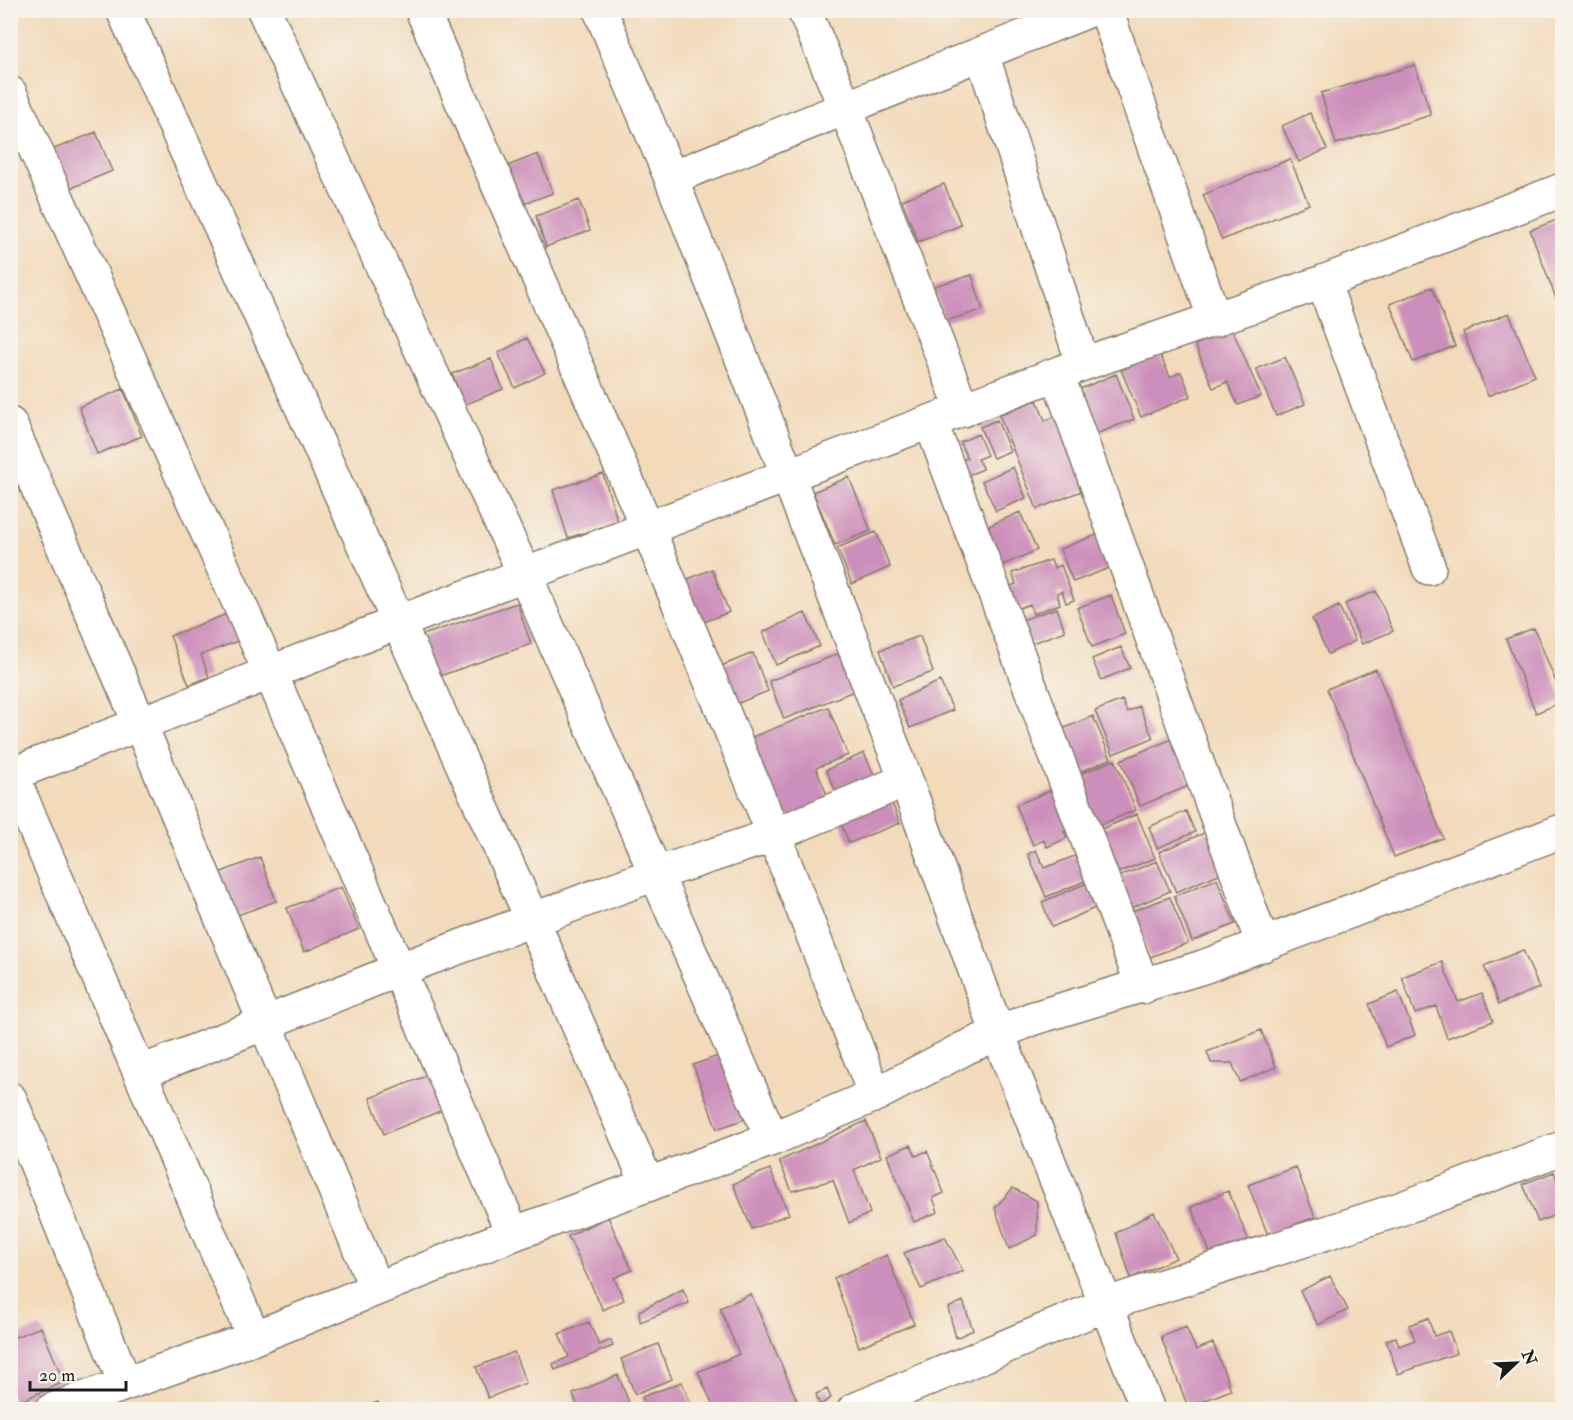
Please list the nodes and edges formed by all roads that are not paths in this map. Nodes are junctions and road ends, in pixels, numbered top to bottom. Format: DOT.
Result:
graph roads {
  1 [pos="123,10"];
  2 [pos="264,10"];
  3 [pos="422,10"];
  4 [pos="600,10"];
  5 [pos="804,10"];
  6 [pos="1090,10"];
  7 [pos="1106,10"];
  8 [pos="982,54"];
  9 [pos="10,93"];
  10 [pos="846,109"];
  11 [pos="670,178"];
  12 [pos="1563,190"];
  13 [pos="1323,282"];
  14 [pos="1215,320"];
  15 [pos="1070,369"];
  16 [pos="963,410"];
  17 [pos="931,423"];
  18 [pos="10,424"];
  19 [pos="788,476"];
  20 [pos="648,529"];
  21 [pos="1429,568"];
  22 [pos="525,575"];
  23 [pos="399,622"];
  24 [pos="270,672"];
  25 [pos="140,724"];
  26 [pos="11,773"];
  27 [pos="906,780"];
  28 [pos="1563,831"];
  29 [pos="774,835"];
  30 [pos="655,874"];
  31 [pos="532,919"];
  32 [pos="1263,945"];
  33 [pos="398,970"];
  34 [pos="1143,987"];
  35 [pos="264,1022"];
  36 [pos="998,1034"];
  37 [pos="142,1072"];
  38 [pos="875,1095"];
  39 [pos="10,1099"];
  40 [pos="772,1139"];
  41 [pos="1563,1148"];
  42 [pos="648,1185"];
  43 [pos="513,1234"];
  44 [pos="376,1288"];
  45 [pos="1107,1304"];
  46 [pos="254,1338"];
  47 [pos="111,1395"];
  48 [pos="52,1410"];
  49 [pos="854,1410"];
  50 [pos="1148,1410"];
  1 -- 23 [label="street"];
  2 -- 22 [label="street"];
  3 -- 20 [label="street"];
  4 -- 11 [label="street"];
  5 -- 10 [label="street"];
  6 -- 8 [label="street"];
  7 -- 14 [label="street"];
  8 -- 10 [label="street"];
  8 -- 15 [label="street"];
  9 -- 24 [label="street"];
  10 -- 11 [label="street"];
  10 -- 16 [label="street"];
  11 -- 19 [label="street"];
  12 -- 13 [label="street"];
  13 -- 14 [label="street"];
  13 -- 21 [label="street"];
  14 -- 15 [label="street"];
  15 -- 16 [label="street"];
  15 -- 32 [label="street"];
  16 -- 17 [label="street"];
  17 -- 19 [label="street"];
  17 -- 34 [label="street"];
  18 -- 25 [label="street"];
  19 -- 20 [label="street"];
  19 -- 27 [label="street"];
  20 -- 22 [label="street"];
  20 -- 29 [label="street"];
  22 -- 23 [label="street"];
  22 -- 30 [label="street"];
  23 -- 24 [label="street"];
  23 -- 31 [label="street"];
  24 -- 25 [label="street"];
  24 -- 33 [label="street"];
  25 -- 26 [label="street"];
  25 -- 35 [label="street"];
  26 -- 37 [label="street"];
  27 -- 29 [label="street"];
  27 -- 36 [label="street"];
  28 -- 32 [label="street"];
  29 -- 30 [label="street"];
  29 -- 38 [label="street"];
  30 -- 31 [label="street"];
  30 -- 40 [label="street"];
  31 -- 33 [label="street"];
  31 -- 42 [label="street"];
  32 -- 34 [label="street"];
  33 -- 35 [label="street"];
  33 -- 43 [label="street"];
  34 -- 36 [label="street"];
  35 -- 37 [label="street"];
  35 -- 44 [label="street"];
  36 -- 38 [label="street"];
  36 -- 45 [label="street"];
  37 -- 46 [label="street"];
  38 -- 40 [label="street"];
  39 -- 47 [label="street"];
  40 -- 42 [label="street"];
  41 -- 45 [label="street"];
  42 -- 43 [label="street"];
  43 -- 44 [label="street"];
  44 -- 46 [label="street"];
  45 -- 49 [label="street"];
  45 -- 50 [label="street"];
  46 -- 47 [label="street"];
  47 -- 48 [label="street"];
}
